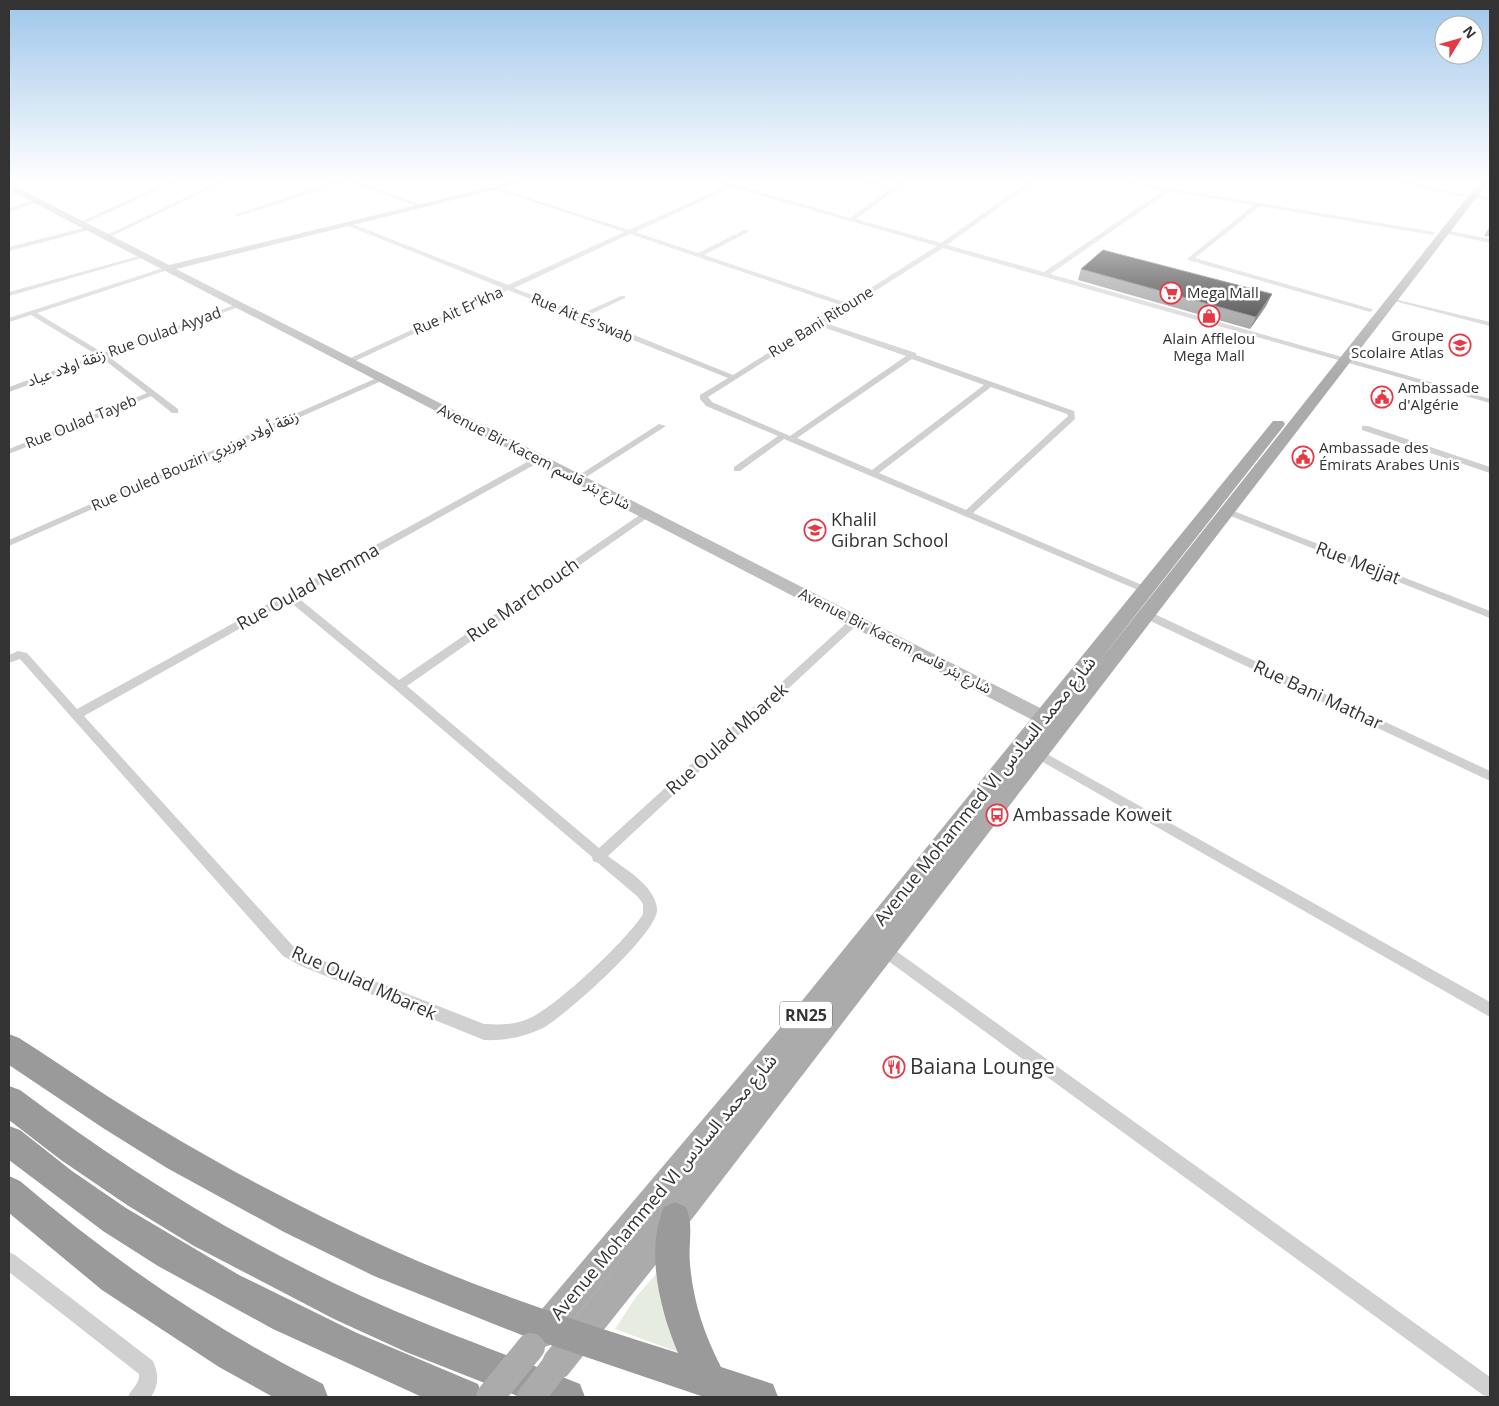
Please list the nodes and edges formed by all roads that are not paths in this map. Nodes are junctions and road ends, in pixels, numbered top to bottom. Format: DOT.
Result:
graph roads {
  1 [pos="126,246"];
  2 [pos="260,246"];
  3 [pos="402,246"];
  4 [pos="600,246"];
  5 [pos="671,246"];
  6 [pos="717,246"];
  7 [pos="942,246"];
  8 [pos="945,246"];
  9 [pos="1087,246"];
  10 [pos="1206,246"];
  11 [pos="1428,246"];
  12 [pos="1430,246"];
  13 [pos="699,255"];
  14 [pos="145,256"];
  15 [pos="169,268"];
  16 [pos="1046,274"];
  17 [pos="508,288"];
  18 [pos="9,294"];
  19 [pos="623,297"];
  20 [pos="1392,299"];
  21 [pos="239,305"];
  22 [pos="850,306"];
  23 [pos="1370,310"];
  24 [pos="32,313"];
  25 [pos="580,317"];
  26 [pos="9,320"];
  27 [pos="822,324"];
  28 [pos="1490,324"];
  29 [pos="102,355"];
  30 [pos="913,356"];
  31 [pos="1339,357"];
  32 [pos="348,361"];
  33 [pos="733,377"];
  34 [pos="382,379"];
  35 [pos="990,383"];
  36 [pos="9,390"];
  37 [pos="153,393"];
  38 [pos="1490,401"];
  39 [pos="174,411"];
  40 [pos="662,426"];
  41 [pos="1365,428"];
  42 [pos="788,437"];
  43 [pos="9,452"];
  44 [pos="538,459"];
  45 [pos="737,469"];
  46 [pos="1490,470"];
  47 [pos="873,474"];
  48 [pos="577,478"];
  49 [pos="1226,511"];
  50 [pos="647,514"];
  51 [pos="967,514"];
  52 [pos="9,543"];
  53 [pos="1145,590"];
  54 [pos="290,597"];
  55 [pos="1146,614"];
  56 [pos="1490,615"];
  57 [pos="855,622"];
  58 [pos="13,657"];
  59 [pos="399,686"];
  60 [pos="78,714"];
  61 [pos="1052,722"];
  62 [pos="1038,754"];
  63 [pos="1490,776"];
  64 [pos="598,857"];
  65 [pos="885,950"];
  66 [pos="1490,1010"];
  67 [pos="9,1048"];
  68 [pos="9,1101"];
  69 [pos="9,1141"];
  70 [pos="9,1192"];
  71 [pos="675,1218"];
  72 [pos="9,1261"];
  73 [pos="553,1337"];
  74 [pos="709,1381"];
  75 [pos="1490,1388"];
  76 [pos="138,1397"];
  77 [pos="310,1397"];
  78 [pos="465,1397"];
  79 [pos="490,1397"];
  80 [pos="531,1397"];
  81 [pos="567,1397"];
  82 [pos="760,1397"];
  1 -- 14 [label="street, Avenue Bir Kacem شارع بئر قاسم"];
  2 -- 15 [label="street"];
  3 -- 17 [label="street, Rue Ait Es'swab"];
  4 -- 17 [label="street, Rue Ait Er'kha"];
  5 -- 13 [label="street"];
  6 -- 13 [label="street"];
  7 -- 22 [label="street, Rue Bani Ritoune"];
  8 -- 16 [label="street"];
  9 -- 16 [label="street"];
  10 -- 23 [label="street"];
  11 -- 23 [label="main road, Avenue Mohammed VI شارع محمد السادس / RN25"];
  12 -- 20 [label="main road, Avenue Mohammed VI شارع محمد السادس / RN25"];
  13 -- 22 [label="street"];
  14 -- 15 [label="street, Avenue Bir Kacem شارع بئر قاسم"];
  14 -- 18 [label="street"];
  15 -- 21 [label="street, Avenue Bir Kacem شارع بئر قاسم"];
  15 -- 24 [label="street"];
  16 -- 31 [label="street"];
  17 -- 25 [label="street, Rue Ait Es'swab"];
  17 -- 32 [label="street, Rue Ait Er'kha"];
  19 -- 25 [label="street"];
  20 -- 28 [label="street"];
  20 -- 31 [label="main road, Avenue Mohammed VI شارع محمد السادس / RN25"];
  21 -- 29 [label="street, زنقة اولاد عياد Rue Oulad Ayyad"];
  21 -- 32 [label="street, Avenue Bir Kacem شارع بئر قاسم"];
  22 -- 27 [label="street, Rue Bani Ritoune"];
  23 -- 31 [label="main road, Avenue Mohammed VI شارع محمد السادس / RN25"];
  24 -- 26 [label="street"];
  24 -- 29 [label="street, Rue Oulad Tayeb"];
  25 -- 33 [label="street, Rue Ait Es'swab"];
  27 -- 30 [label="street"];
  27 -- 33 [label="street, Rue Bani Ritoune"];
  29 -- 36 [label="street, زنقة اولاد عياد Rue Oulad Ayyad"];
  29 -- 37 [label="street, Rue Oulad Tayeb"];
  30 -- 35 [label="street"];
  30 -- 42 [label="street"];
  31 -- 38 [label="street"];
  31 -- 49 [label="main road, Avenue Mohammed VI شارع محمد السادس / RN25"];
  31 -- 53 [label="main road, Avenue Mohammed VI شارع محمد السادس / RN25"];
  32 -- 34 [label="street, Avenue Bir Kacem شارع بئر قاسم"];
  33 -- 42 [label="street, Rue Bani Ritoune"];
  34 -- 44 [label="street, Avenue Bir Kacem شارع بئر قاسم"];
  34 -- 52 [label="street, Rue Ouled Bouziri زنقة أولاد بوزيري"];
  35 -- 47 [label="street"];
  35 -- 51 [label="street"];
  37 -- 39 [label="street, Rue Oulad Tayeb"];
  37 -- 43 [label="street, Rue Oulad Tayeb"];
  40 -- 48 [label="street"];
  41 -- 46 [label="street"];
  42 -- 45 [label="street"];
  42 -- 47 [label="street"];
  44 -- 48 [label="street, Avenue Bir Kacem شارع بئر قاسم"];
  44 -- 54 [label="street, Rue Oulad Nemma"];
  47 -- 51 [label="street"];
  48 -- 50 [label="street, Avenue Bir Kacem شارع بئر قاسم"];
  49 -- 55 [label="main road, Avenue Mohammed VI شارع محمد السادس / RN25"];
  49 -- 56 [label="street, Rue Mejjat"];
  50 -- 57 [label="street, Avenue Bir Kacem شارع بئر قاسم"];
  50 -- 59 [label="street, Rue Marchouch"];
  51 -- 53 [label="street"];
  53 -- 61 [label="main road, Avenue Mohammed VI شارع محمد السادس / RN25"];
  54 -- 59 [label="street, Rue Oulad Mbarek"];
  54 -- 60 [label="street, Rue Oulad Nemma"];
  55 -- 61 [label="main road, Avenue Mohammed VI شارع محمد السادس / RN25"];
  55 -- 63 [label="street, Rue Bani Mathar"];
  57 -- 61 [label="street, Avenue Bir Kacem شارع بئر قاسم"];
  57 -- 64 [label="street, Rue Oulad Mbarek"];
  58 -- 60 [label="street, Rue Oulad Mbarek"];
  59 -- 64 [label="street, Rue Oulad Mbarek"];
  60 -- 64 [label="street, Rue Oulad Mbarek"];
  61 -- 62 [label="main road, Avenue Mohammed VI شارع محمد السادس / RN25"];
  61 -- 73 [label="main road, Avenue Mohammed VI شارع محمد السادس / RN25"];
  62 -- 65 [label="main road, Avenue Mohammed VI شارع محمد السادس / RN25"];
  62 -- 66 [label="street"];
  65 -- 71 [label="main road, Avenue Mohammed VI شارع محمد السادس / RN25"];
  65 -- 75 [label="street"];
  67 -- 73 [label="highway"];
  68 -- 81 [label="highway"];
  69 -- 78 [label="highway"];
  70 -- 77 [label="highway"];
  71 -- 73 [label="main road, Avenue Mohammed VI شارع محمد السادس / RN25"];
  71 -- 74 [label="highway"];
  72 -- 76 [label="street"];
  73 -- 74 [label="highway"];
  73 -- 79 [label="main road, Avenue Mohammed VI شارع محمد السادس / RN25, bridge"];
  73 -- 80 [label="main road, Avenue Mohammed VI شارع محمد السادس / RN25, bridge"];
  74 -- 82 [label="highway"];
}
